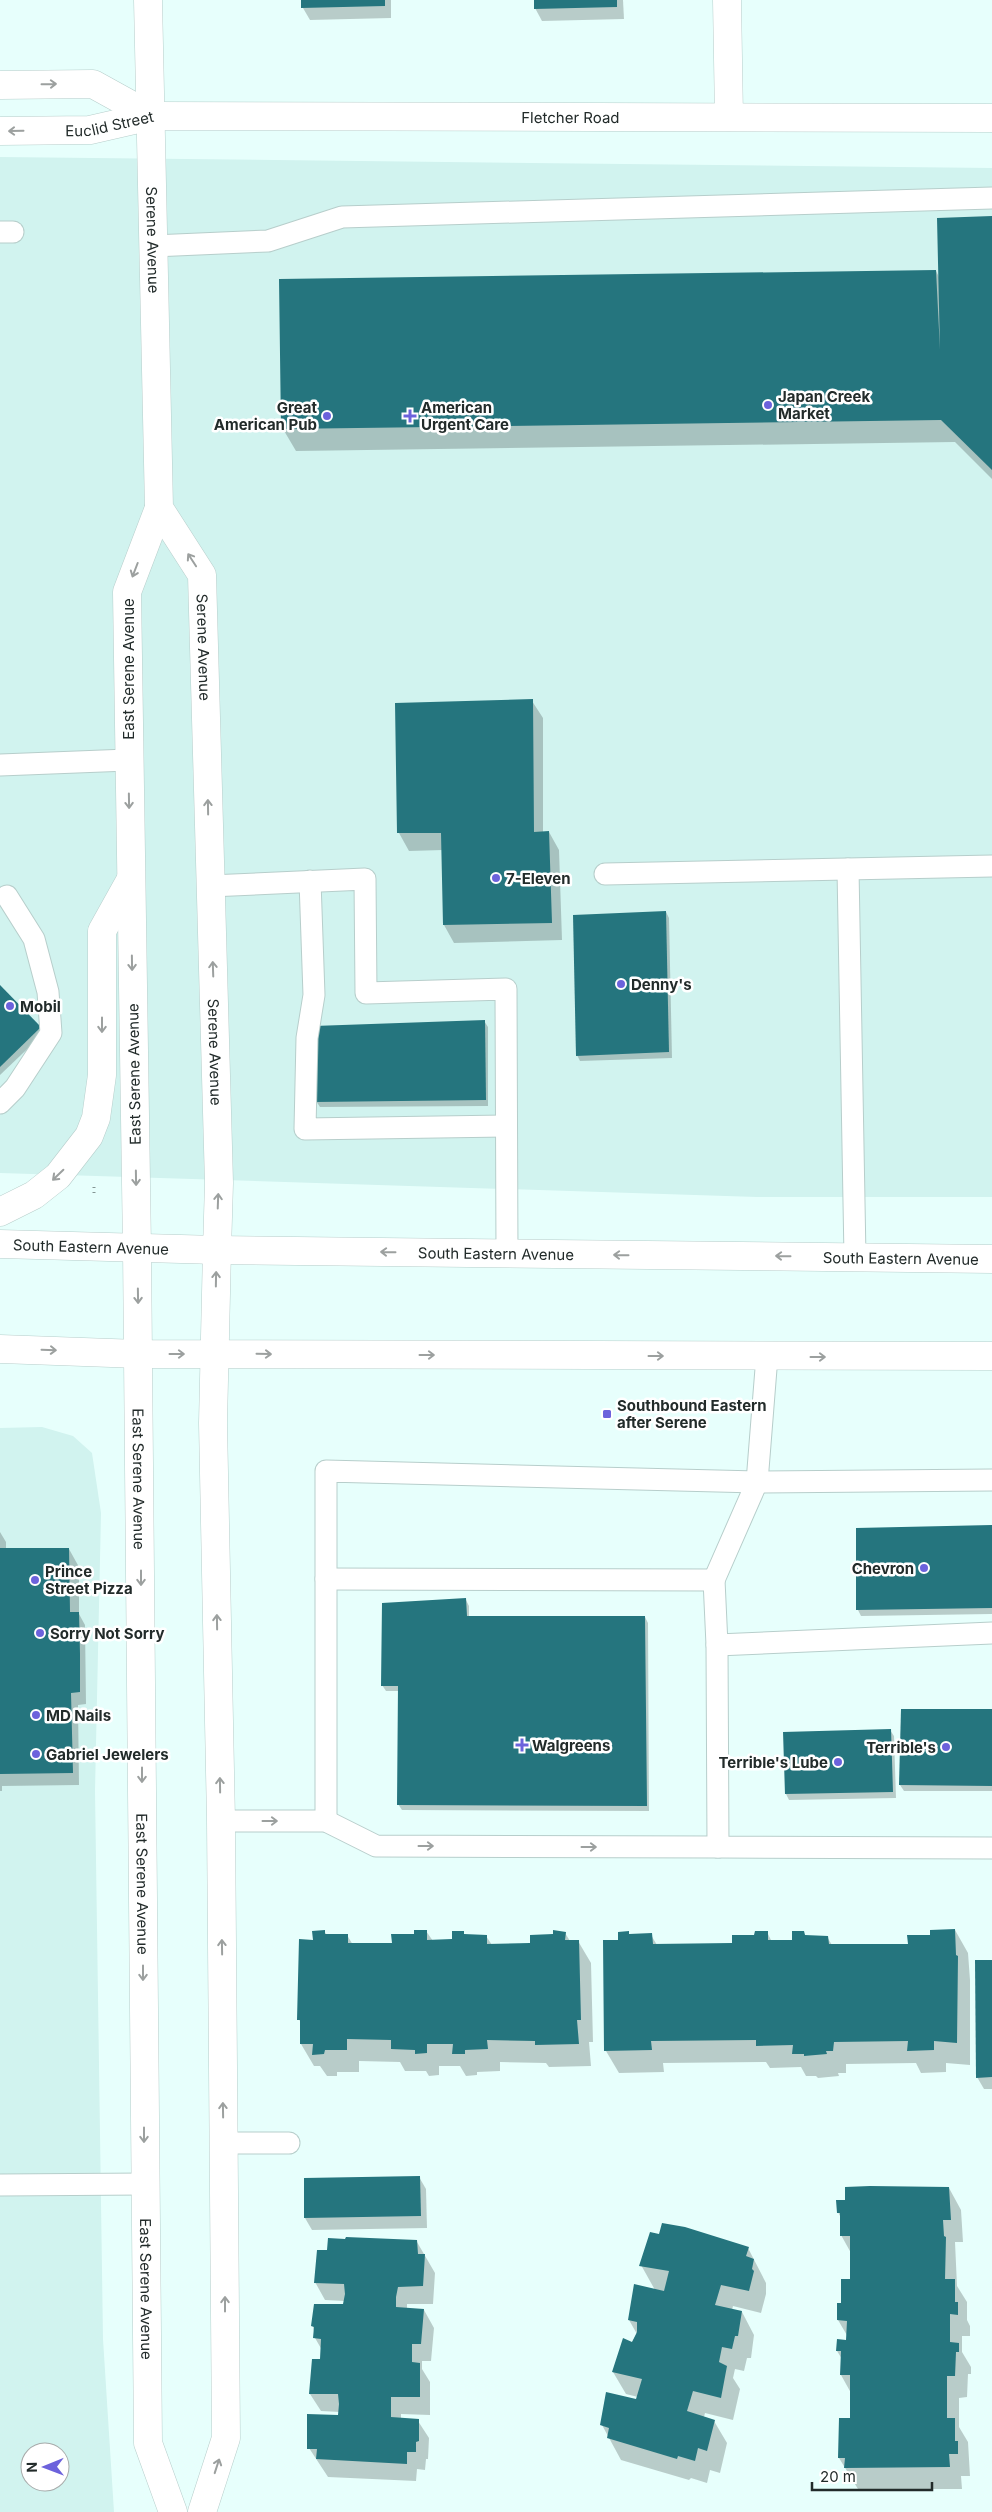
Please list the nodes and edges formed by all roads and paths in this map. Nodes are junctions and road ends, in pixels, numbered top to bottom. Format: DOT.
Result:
graph roads {
  1 [pos="148,0"];
  2 [pos="727,0"];
  3 [pos="0,85"];
  4 [pos="150,116"];
  5 [pos="729,117"];
  6 [pos="992,118"];
  7 [pos="0,131"];
  8 [pos="992,198"];
  9 [pos="153,246"];
  10 [pos="159,508"];
  11 [pos="128,760"];
  12 [pos="0,765"];
  13 [pos="992,866"];
  14 [pos="848,869"];
  15 [pos="604,874"];
  16 [pos="131,879"];
  17 [pos="310,881"];
  18 [pos="210,886"];
  19 [pos="7,896"];
  20 [pos="0,1103"];
  21 [pos="505,1126"];
  22 [pos="0,1212"];
  23 [pos="0,1244"];
  24 [pos="137,1248"];
  25 [pos="217,1250"];
  26 [pos="507,1254"];
  27 [pos="856,1257"];
  28 [pos="992,1259"];
  29 [pos="0,1349"];
  30 [pos="139,1354"];
  31 [pos="215,1354"];
  32 [pos="767,1356"];
  33 [pos="992,1356"];
  34 [pos="992,1480"];
  35 [pos="756,1482"];
  36 [pos="326,1579"];
  37 [pos="714,1580"];
  38 [pos="992,1632"];
  39 [pos="717,1645"];
  40 [pos="221,1821"];
  41 [pos="326,1821"];
  42 [pos="718,1847"];
  43 [pos="992,1848"];
  44 [pos="290,2143"];
  45 [pos="224,2144"];
  46 [pos="145,2184"];
  47 [pos="0,2185"];
  48 [pos="173,2512"];
  49 [pos="202,2512"];
  1 -- 4 [label="main road, Serene Avenue"];
  2 -- 5 [label="main road"];
  3 -- 4 [label="main road, Euclid Street, one-way"];
  4 -- 5 [label="main road, Fletcher Road"];
  4 -- 7 [label="main road, Euclid Street, one-way"];
  4 -- 9 [label="main road, Serene Avenue"];
  5 -- 6 [label="main road, Fletcher Road"];
  8 -- 9 [label="lane"];
  9 -- 10 [label="main road, Serene Avenue"];
  10 -- 11 [label="main road, East Serene Avenue, one-way"];
  18 -- 10 [label="main road, Serene Avenue, one-way"];
  11 -- 12 [label="lane"];
  11 -- 16 [label="main road, East Serene Avenue, one-way"];
  13 -- 14 [label="lane"];
  14 -- 15 [label="lane"];
  14 -- 27 [label="lane"];
  16 -- 22 [label="main road, one-way"];
  16 -- 24 [label="main road, East Serene Avenue, one-way"];
  17 -- 18 [label="lane"];
  17 -- 21 [label="lane"];
  17 -- 21 [label="lane"];
  25 -- 18 [label="main road, Serene Avenue, one-way"];
  19 -- 20 [label="lane"];
  21 -- 26 [label="lane"];
  23 -- 24 [label="main road, South Eastern Avenue"];
  24 -- 25 [label="main road, South Eastern Avenue"];
  24 -- 30 [label="main road, East Serene Avenue, one-way"];
  26 -- 25 [label="main road, South Eastern Avenue, one-way"];
  31 -- 25 [label="main road, Serene Avenue, one-way"];
  27 -- 26 [label="main road, South Eastern Avenue, one-way"];
  27 -- 28 [label="main road, South Eastern Avenue"];
  29 -- 30 [label="main road, one-way"];
  30 -- 31 [label="main road, one-way"];
  30 -- 46 [label="main road, East Serene Avenue, one-way"];
  31 -- 32 [label="main road, one-way"];
  40 -- 31 [label="main road, one-way"];
  32 -- 33 [label="main road, one-way"];
  32 -- 35 [label="lane"];
  34 -- 35 [label="lane"];
  35 -- 36 [label="lane"];
  35 -- 37 [label="lane"];
  36 -- 37 [label="lane"];
  36 -- 41 [label="lane"];
  37 -- 39 [label="lane"];
  38 -- 39 [label="lane"];
  39 -- 42 [label="lane"];
  40 -- 41 [label="lane, one-way"];
  45 -- 40 [label="main road, one-way"];
  41 -- 42 [label="lane, one-way"];
  42 -- 43 [label="lane"];
  44 -- 45 [label="lane"];
  49 -- 45 [label="main road, one-way"];
  46 -- 47 [label="lane"];
  46 -- 48 [label="main road, East Serene Avenue"];
}
